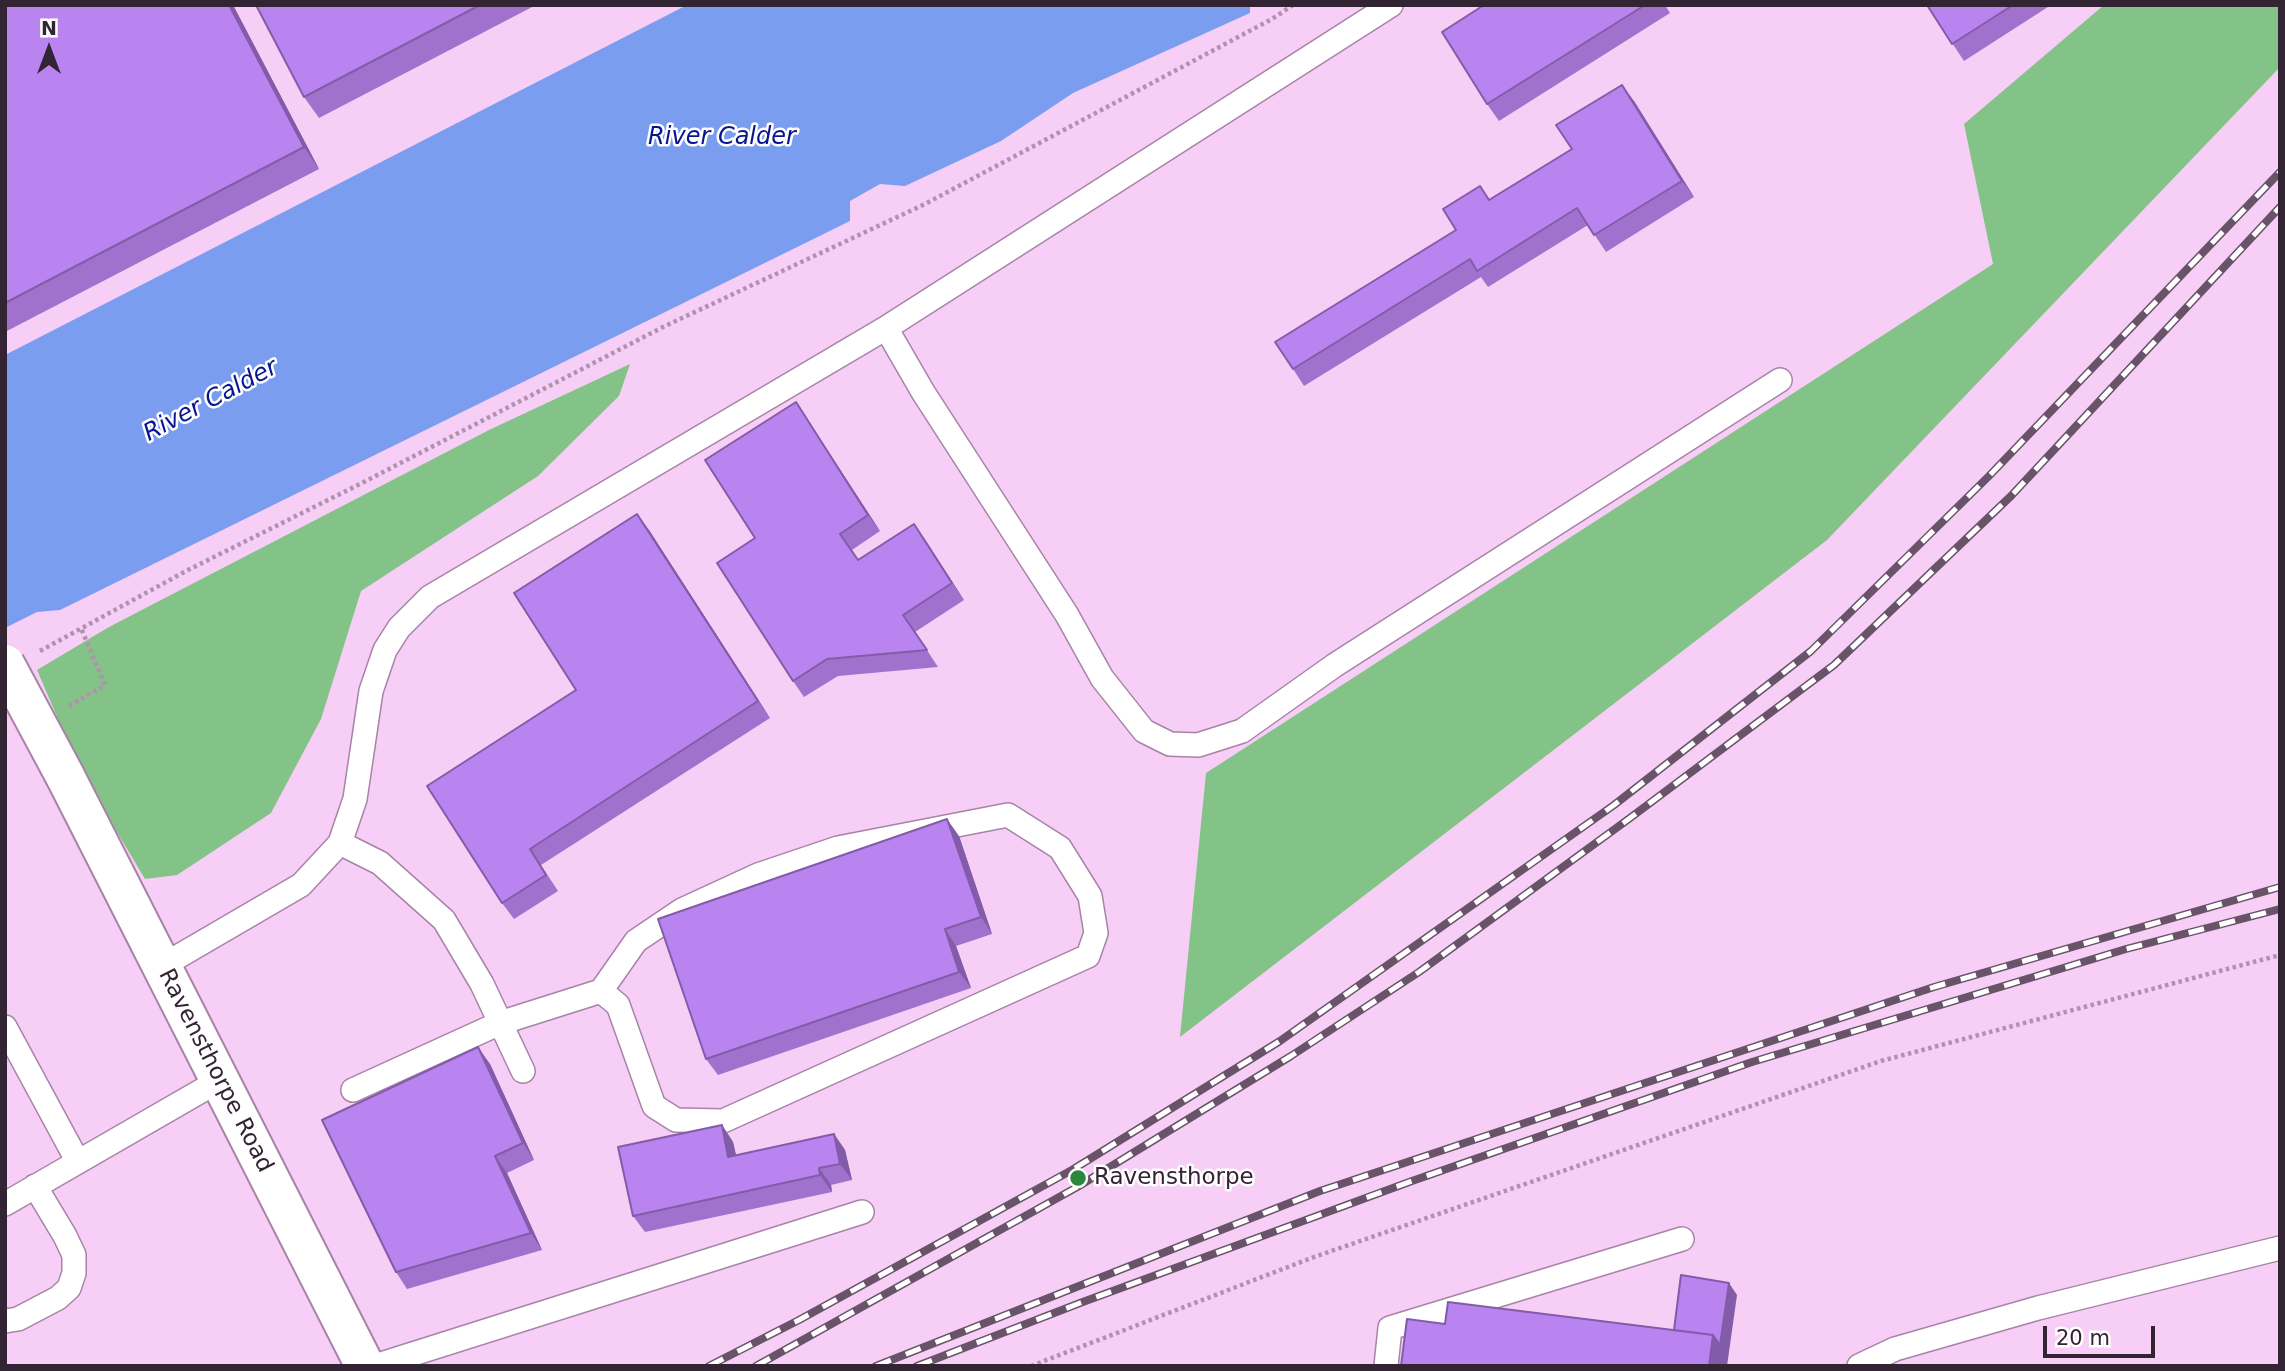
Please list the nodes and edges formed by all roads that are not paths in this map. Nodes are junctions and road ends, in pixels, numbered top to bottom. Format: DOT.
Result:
graph roads {
  1 [pos="1391,5"];
  2 [pos="886,328"];
  3 [pos="1780,380"];
  4 [pos="20,659"];
  5 [pos="340,843"];
  6 [pos="162,967"];
  7 [pos="601,991"];
  8 [pos="500,1023"];
  9 [pos="5,1027"];
  10 [pos="523,1072"];
  11 [pos="219,1080"];
  12 [pos="353,1090"];
  13 [pos="78,1162"];
  14 [pos="35,1186"];
  15 [pos="5,1204"];
  16 [pos="862,1212"];
  17 [pos="1682,1239"];
  18 [pos="2280,1248"];
  19 [pos="5,1321"];
  20 [pos="365,1366"];
  21 [pos="375,1366"];
  22 [pos="1386,1366"];
  23 [pos="1858,1366"];
  1 -- 2 [label="lane"];
  2 -- 3 [label="lane"];
  2 -- 5 [label="lane"];
  4 -- 6 [label="street, Ravensthorpe Road, bridge"];
  5 -- 6 [label="lane"];
  5 -- 8 [label="lane"];
  6 -- 11 [label="street, Ravensthorpe Road"];
  7 -- 7 [label="lane"];
  7 -- 8 [label="lane"];
  8 -- 10 [label="lane"];
  8 -- 12 [label="lane"];
  9 -- 13 [label="lane"];
  11 -- 13 [label="lane"];
  11 -- 20 [label="street, Ravensthorpe Road"];
  13 -- 14 [label="lane"];
  14 -- 15 [label="lane"];
  14 -- 19 [label="lane"];
  16 -- 21 [label="lane"];
  17 -- 22 [label="lane"];
  18 -- 23 [label="lane"];
}
